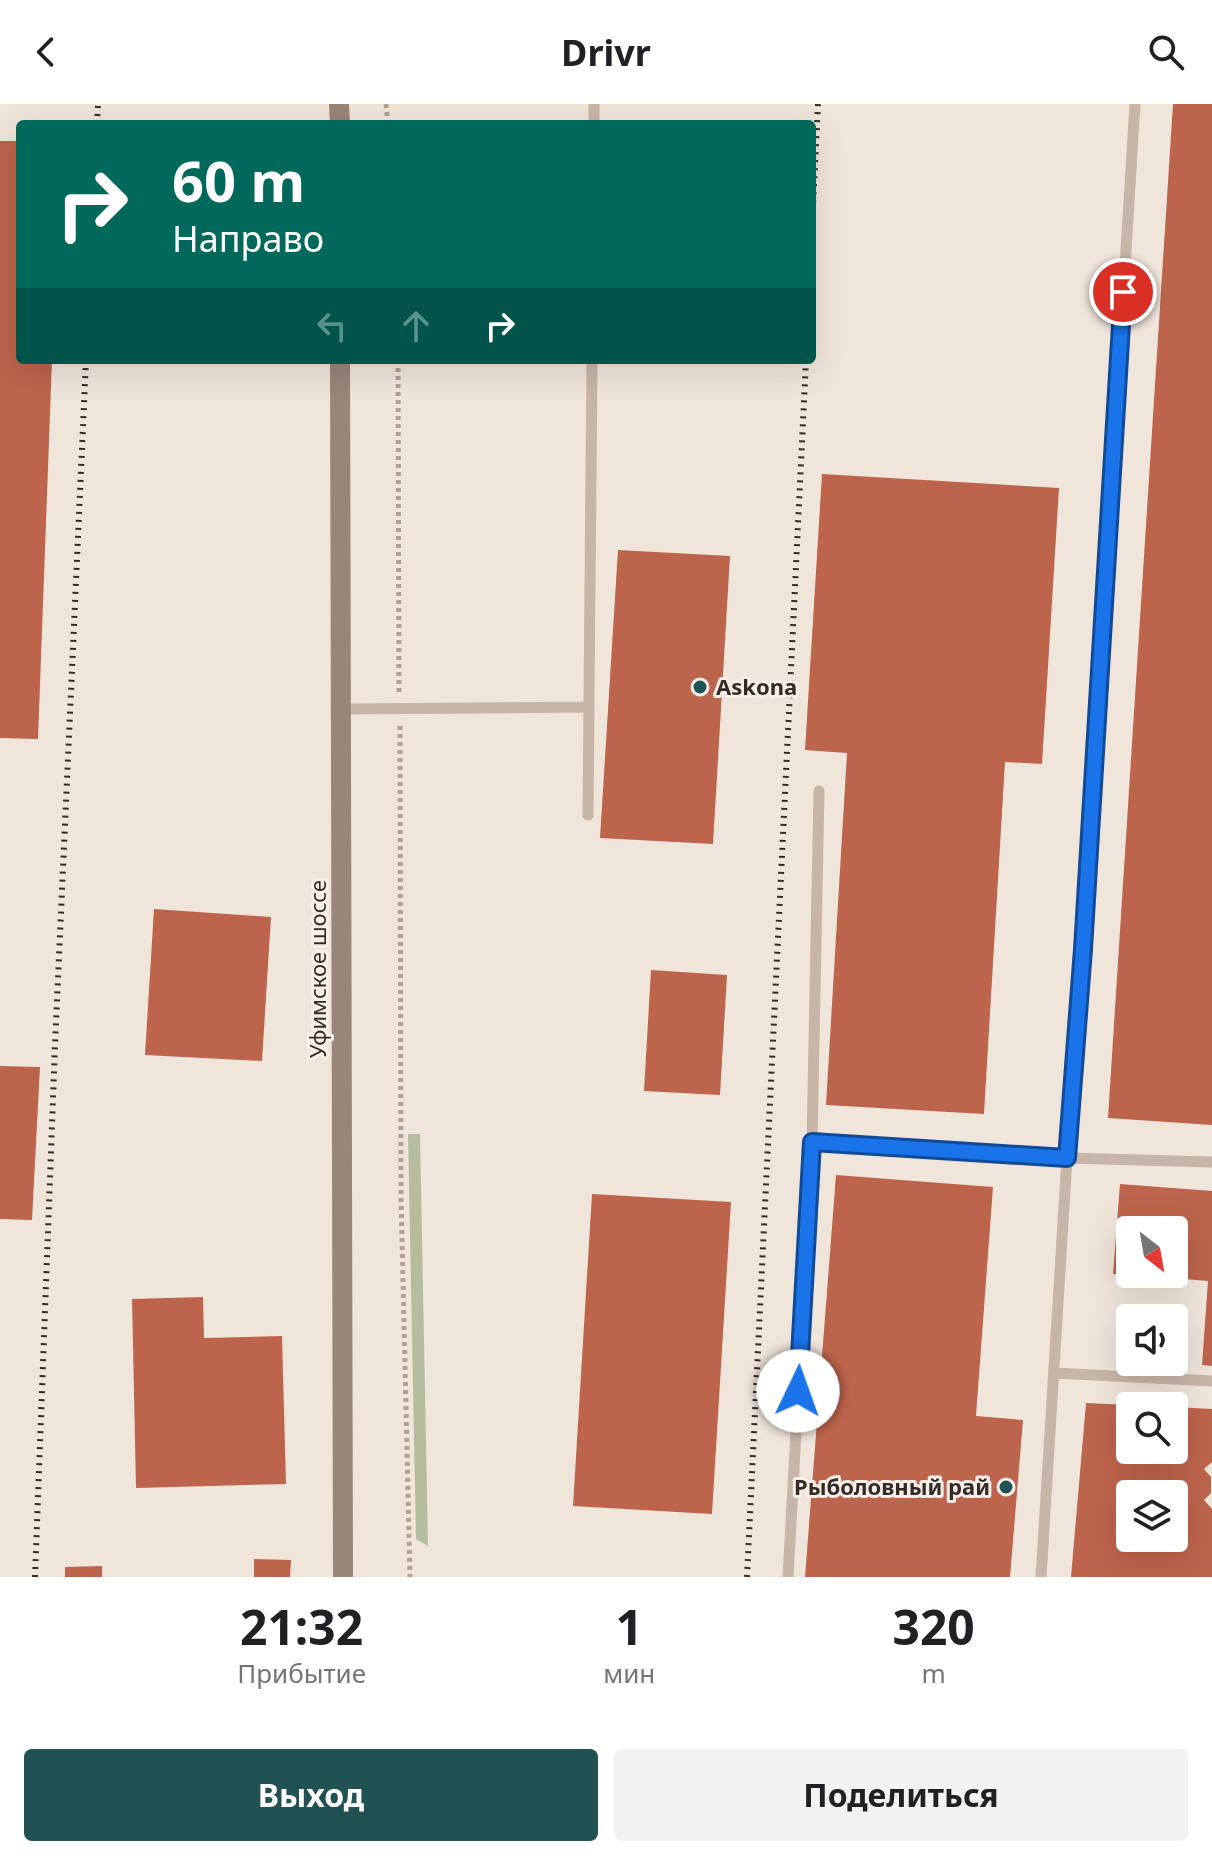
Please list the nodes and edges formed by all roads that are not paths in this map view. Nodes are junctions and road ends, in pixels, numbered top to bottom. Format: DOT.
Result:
graph roads {
  1 [pos="1135,104"];
  2 [pos="340,364"];
  3 [pos="592,364"];
  4 [pos="588,707"];
  5 [pos="341,709"];
  6 [pos="819,791"];
  7 [pos="588,815"];
  8 [pos="812,1142"];
  9 [pos="1067,1158"];
  10 [pos="1212,1162"];
  11 [pos="1054,1373"];
  12 [pos="1212,1381"];
  13 [pos="343,1577"];
  14 [pos="788,1577"];
  15 [pos="1041,1577"];
  1 -- 9 [label="lane"];
  2 -- 5 [label="main road, Уфимское шоссе"];
  3 -- 4 [label="lane"];
  4 -- 5 [label="lane"];
  4 -- 7 [label="lane"];
  5 -- 13 [label="main road, Уфимское шоссе"];
  6 -- 8 [label="lane"];
  8 -- 9 [label="lane"];
  8 -- 14 [label="lane"];
  9 -- 10 [label="lane"];
  9 -- 11 [label="lane"];
  11 -- 12 [label="lane"];
  11 -- 15 [label="lane"];
}
